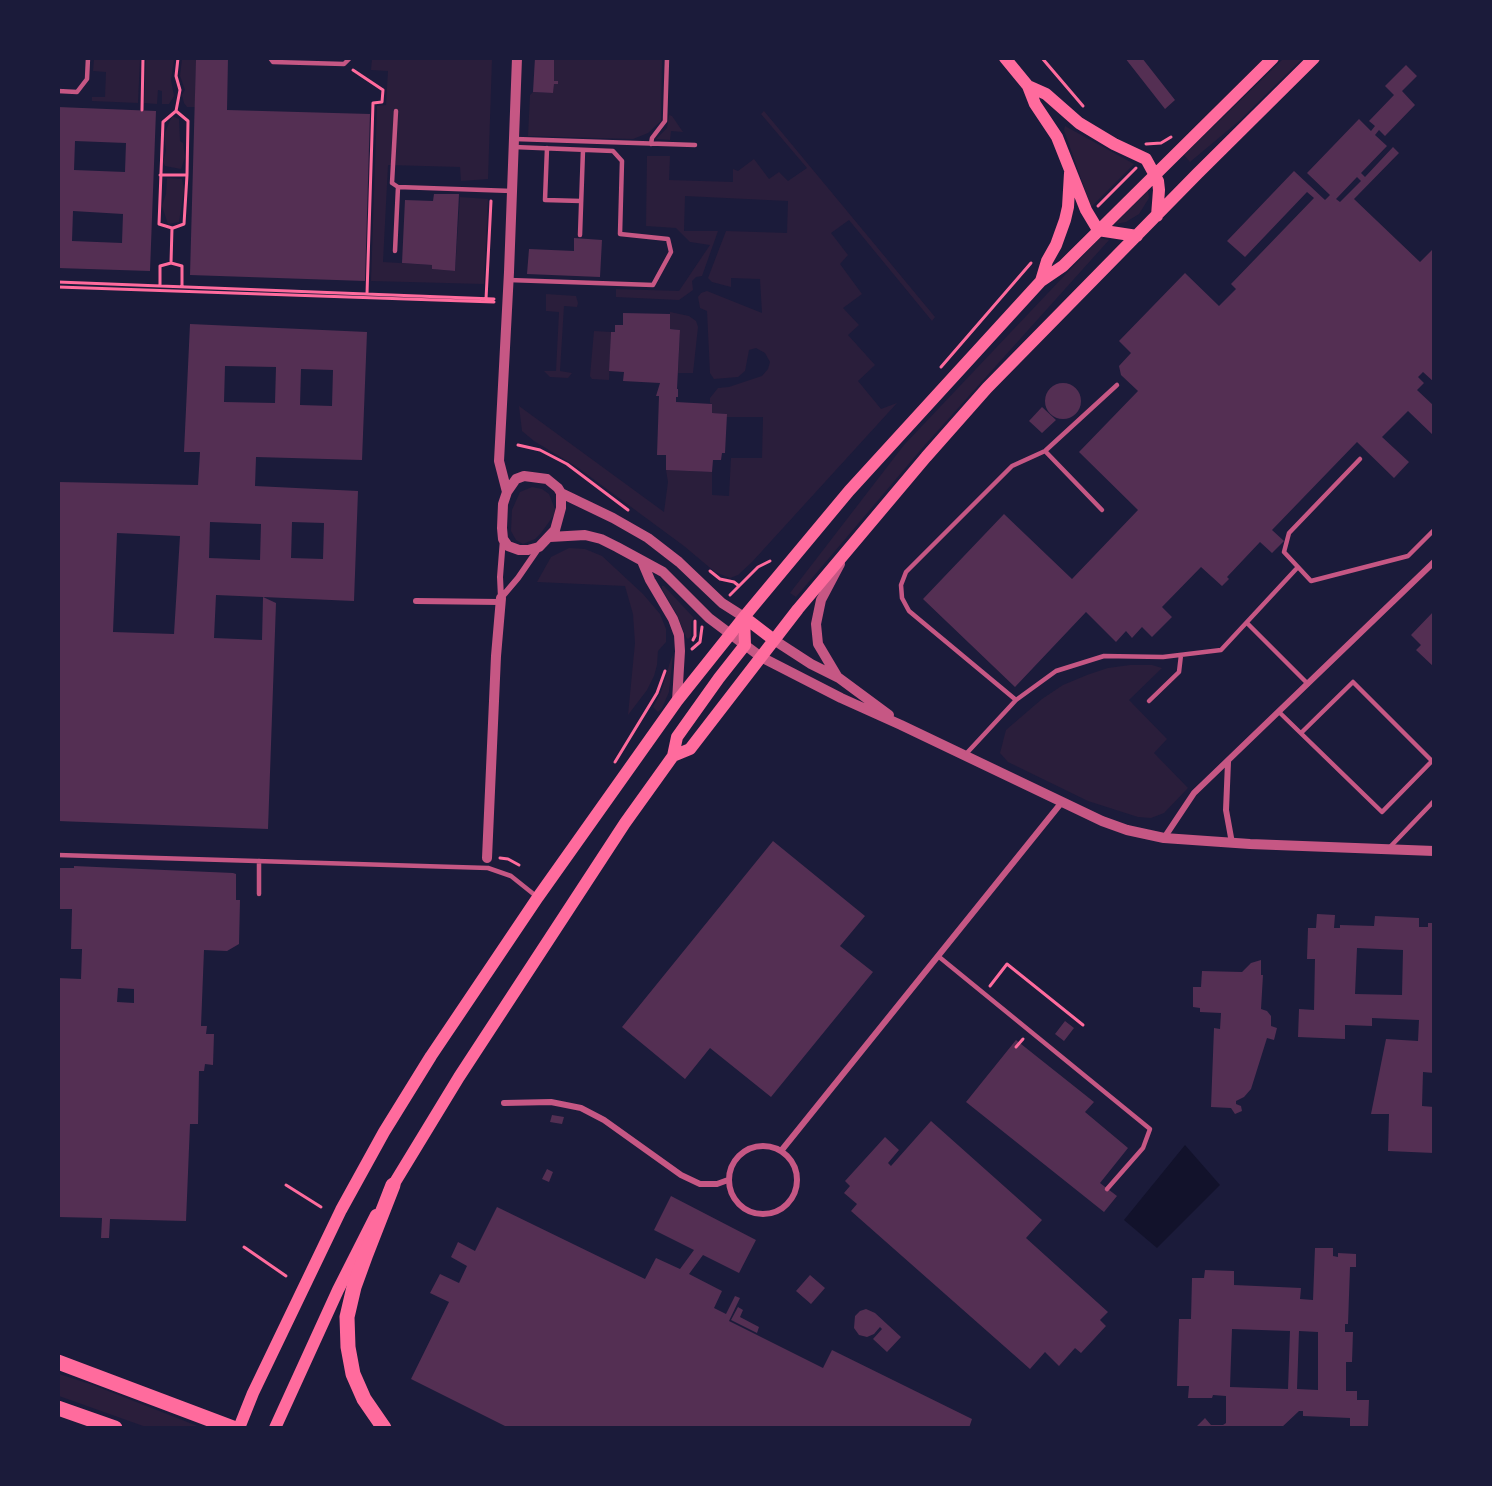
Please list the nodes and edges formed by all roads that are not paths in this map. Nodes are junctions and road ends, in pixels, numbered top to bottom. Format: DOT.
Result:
graph roads {
  1 [pos="88,58"];
  2 [pos="270,58"];
  3 [pos="350,58"];
  4 [pos="517,58"];
  5 [pos="667,58"];
  6 [pos="1005,58"];
  7 [pos="1273,58"];
  8 [pos="1314,58"];
  9 [pos="1028,86"];
  10 [pos="58,91"];
  11 [pos="396,111"];
  12 [pos="514,143"];
  13 [pos="651,144"];
  14 [pos="695,145"];
  15 [pos="547,148"];
  16 [pos="583,150"];
  17 [pos="1070,172"];
  18 [pos="1155,174"];
  19 [pos="398,188"];
  20 [pos="512,191"];
  21 [pos="581,201"];
  22 [pos="1157,216"];
  23 [pos="1098,230"];
  24 [pos="580,235"];
  25 [pos="1137,236"];
  26 [pos="395,251"];
  27 [pos="509,280"];
  28 [pos="1041,281"];
  29 [pos="1117,385"];
  30 [pos="1045,451"];
  31 [pos="1360,459"];
  32 [pos="507,492"];
  33 [pos="561,494"];
  34 [pos="1101,510"];
  35 [pos="1434,530"];
  36 [pos="549,537"];
  37 [pos="503,539"];
  38 [pos="539,547"];
  39 [pos="845,555"];
  40 [pos="642,561"];
  41 [pos="1434,562"];
  42 [pos="1298,567"];
  43 [pos="500,600"];
  44 [pos="416,601"];
  45 [pos="744,616"];
  46 [pos="1248,623"];
  47 [pos="730,633"];
  48 [pos="774,640"];
  49 [pos="745,645"];
  50 [pos="1181,655"];
  51 [pos="761,657"];
  52 [pos="839,678"];
  53 [pos="1308,684"];
  54 [pos="1016,700"];
  55 [pos="677,701"];
  56 [pos="1149,701"];
  57 [pos="1279,712"];
  58 [pos="901,724"];
  59 [pos="1301,733"];
  60 [pos="965,755"];
  61 [pos="673,756"];
  62 [pos="1228,762"];
  63 [pos="1434,801"];
  64 [pos="1062,802"];
  65 [pos="1164,838"];
  66 [pos="1232,843"];
  67 [pos="1388,849"];
  68 [pos="1434,851"];
  69 [pos="58,855"];
  70 [pos="487,858"];
  71 [pos="260,861"];
  72 [pos="259,894"];
  73 [pos="538,897"];
  74 [pos="938,956"];
  75 [pos="504,1103"];
  76 [pos="781,1151"];
  77 [pos="728,1180"];
  78 [pos="393,1185"];
  79 [pos="1107,1189"];
  80 [pos="58,1362"];
  81 [pos="58,1408"];
  82 [pos="115,1428"];
  83 [pos="233,1428"];
  84 [pos="239,1428"];
  85 [pos="274,1428"];
  86 [pos="384,1428"];
  1 -- 10 [label="lane"];
  2 -- 3 [label="lane"];
  4 -- 12 [label="street"];
  5 -- 13 [label="lane"];
  6 -- 9 [label="main road"];
  7 -- 18 [label="main road"];
  8 -- 22 [label="main road"];
  9 -- 17 [label="main road"];
  9 -- 18 [label="main road"];
  11 -- 19 [label="lane"];
  12 -- 13 [label="lane"];
  12 -- 15 [label="lane"];
  12 -- 20 [label="street"];
  13 -- 14 [label="lane"];
  15 -- 16 [label="lane"];
  15 -- 21 [label="lane"];
  16 -- 21 [label="lane"];
  16 -- 27 [label="lane"];
  17 -- 23 [label="main road"];
  17 -- 28 [label="main road"];
  18 -- 22 [label="main road"];
  18 -- 23 [label="main road"];
  19 -- 20 [label="lane"];
  19 -- 26 [label="lane"];
  20 -- 27 [label="street"];
  21 -- 24 [label="lane"];
  22 -- 25 [label="main road"];
  23 -- 25 [label="main road"];
  23 -- 28 [label="main road"];
  25 -- 39 [label="main road"];
  27 -- 32 [label="street"];
  28 -- 45 [label="main road"];
  29 -- 30 [label="lane"];
  30 -- 34 [label="lane"];
  30 -- 54 [label="lane"];
  31 -- 42 [label="lane"];
  32 -- 33 [label="street"];
  32 -- 37 [label="street"];
  33 -- 36 [label="street"];
  33 -- 45 [label="street"];
  35 -- 42 [label="lane"];
  36 -- 38 [label="street"];
  36 -- 40 [label="street"];
  37 -- 38 [label="street"];
  37 -- 43 [label="street"];
  38 -- 43 [label="street"];
  39 -- 48 [label="main road"];
  39 -- 52 [label="street"];
  40 -- 47 [label="street"];
  40 -- 55 [label="street"];
  41 -- 53 [label="street"];
  42 -- 46 [label="lane"];
  43 -- 44 [label="street"];
  43 -- 70 [label="street"];
  45 -- 47 [label="main road"];
  45 -- 48 [label="main road"];
  45 -- 49 [label="main road"];
  46 -- 50 [label="lane"];
  46 -- 53 [label="lane"];
  47 -- 49 [label="street"];
  47 -- 55 [label="main road"];
  48 -- 51 [label="main road"];
  48 -- 52 [label="street"];
  49 -- 51 [label="street"];
  49 -- 61 [label="main road"];
  50 -- 54 [label="lane"];
  50 -- 56 [label="lane"];
  51 -- 58 [label="street"];
  51 -- 61 [label="main road"];
  52 -- 58 [label="street"];
  53 -- 57 [label="street"];
  54 -- 60 [label="lane"];
  55 -- 73 [label="main road"];
  57 -- 59 [label="lane"];
  57 -- 62 [label="street"];
  58 -- 60 [label="street"];
  59 -- 59 [label="lane"];
  60 -- 64 [label="street"];
  61 -- 78 [label="main road"];
  62 -- 65 [label="street"];
  62 -- 66 [label="street"];
  63 -- 67 [label="lane"];
  64 -- 65 [label="street"];
  64 -- 74 [label="street"];
  65 -- 66 [label="street"];
  66 -- 67 [label="street"];
  67 -- 68 [label="street"];
  69 -- 71 [label="lane"];
  71 -- 72 [label="lane"];
  71 -- 73 [label="lane"];
  73 -- 84 [label="main road"];
  74 -- 76 [label="street"];
  74 -- 79 [label="lane"];
  75 -- 77 [label="street"];
  76 -- 77 [label="street"];
  76 -- 77 [label="street"];
  78 -- 85 [label="main road"];
  78 -- 86 [label="highway"];
  80 -- 83 [label="highway"];
  81 -- 82 [label="highway"];
}
